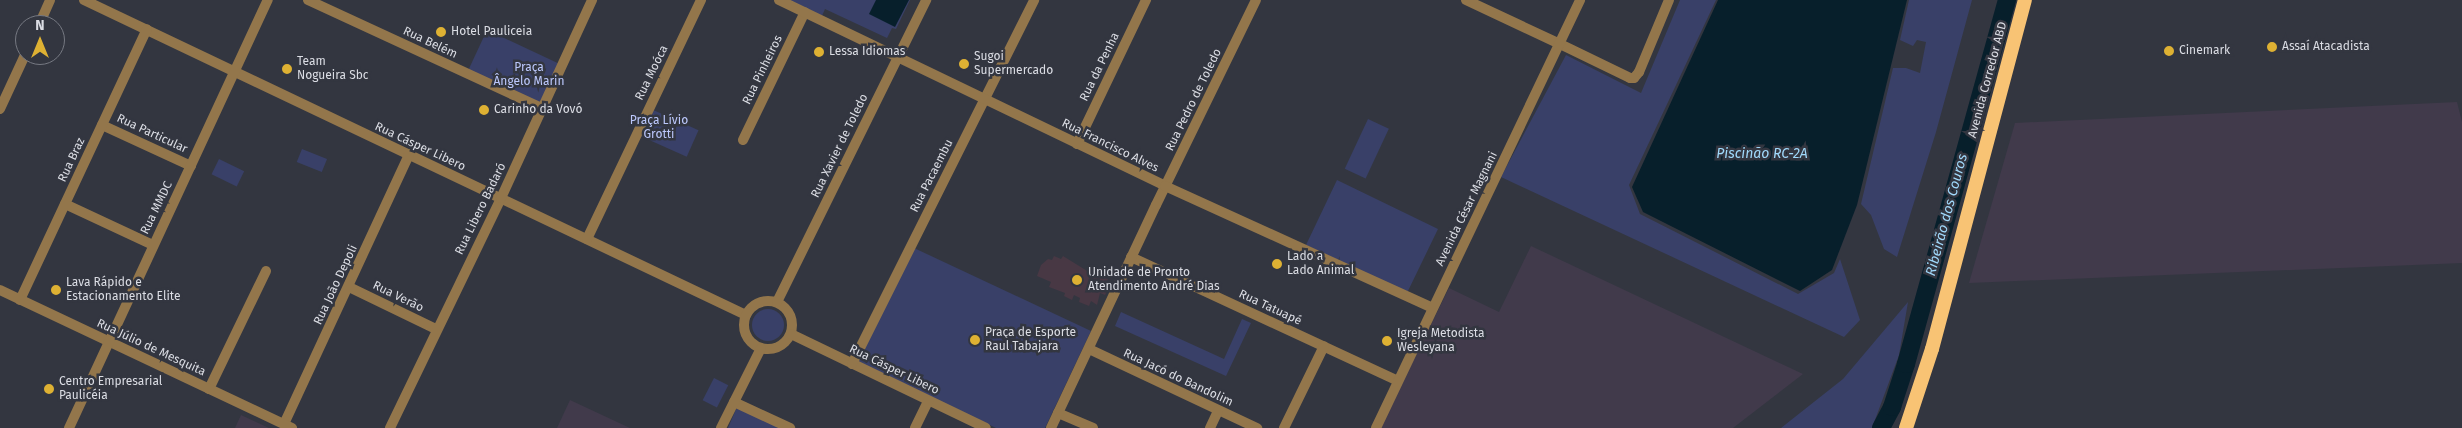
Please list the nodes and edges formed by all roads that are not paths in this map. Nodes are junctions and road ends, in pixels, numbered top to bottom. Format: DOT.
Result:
graph roads {
  1 [pos="50,0"];
  2 [pos="84,0"];
  3 [pos="268,0"];
  4 [pos="308,0"];
  5 [pos="701,0"];
  6 [pos="779,0"];
  7 [pos="926,0"];
  8 [pos="1034,0"];
  9 [pos="1146,0"];
  10 [pos="1256,0"];
  11 [pos="1466,0"];
  12 [pos="1580,0"];
  13 [pos="1669,0"];
  14 [pos="2025,0"];
  15 [pos="587,1"];
  16 [pos="805,12"];
  17 [pos="43,15"];
  18 [pos="147,30"];
  19 [pos="1560,44"];
  20 [pos="899,56"];
  21 [pos="20,65"];
  22 [pos="234,73"];
  23 [pos="985,100"];
  24 [pos="542,108"];
  25 [pos="0,109"];
  26 [pos="102,125"];
  27 [pos="743,140"];
  28 [pos="1077,144"];
  29 [pos="409,155"];
  30 [pos="190,166"];
  31 [pos="1165,186"];
  32 [pos="501,198"];
  33 [pos="65,204"];
  34 [pos="587,239"];
  35 [pos="153,245"];
  36 [pos="1131,258"];
  37 [pos="266,271"];
  38 [pos="349,287"];
  39 [pos="0,290"];
  40 [pos="20,300"];
  41 [pos="777,302"];
  42 [pos="1433,308"];
  43 [pos="746,315"];
  44 [pos="436,329"];
  45 [pos="791,334"];
  46 [pos="108,341"];
  47 [pos="1324,346"];
  48 [pos="761,348"];
  49 [pos="1089,349"];
  50 [pos="852,364"];
  51 [pos="1398,381"];
  52 [pos="209,389"];
  53 [pos="928,401"];
  54 [pos="734,402"];
  55 [pos="1218,411"];
  56 [pos="1058,413"];
  57 [pos="288,426"];
  58 [pos="72,427"];
  59 [pos="390,428"];
  60 [pos="721,428"];
  61 [pos="790,428"];
  62 [pos="915,428"];
  63 [pos="986,428"];
  64 [pos="1052,428"];
  65 [pos="1093,428"];
  66 [pos="1210,428"];
  67 [pos="1257,428"];
  68 [pos="1284,428"];
  69 [pos="1376,428"];
  70 [pos="1906,428"];
  1 -- 17 [label="street"];
  2 -- 18 [label="street, Rua Cásper Libero"];
  3 -- 22 [label="street, Rua MMDC"];
  4 -- 24 [label="street, Rua Belém"];
  5 -- 34 [label="street, Rua Moóca"];
  6 -- 16 [label="street, Rua Francisco Alves"];
  7 -- 20 [label="street, Rua Xavier de Toledo"];
  8 -- 23 [label="street, Rua Pacaembu"];
  9 -- 28 [label="street, Rua da Penha"];
  10 -- 31 [label="street, Rua Pedro de Toledo"];
  11 -- 19 [label="street"];
  12 -- 19 [label="street, Avenida César Magnani"];
  13 -- 19 [label="street"];
  14 -- 70 [label="highway, Avenida Corredor ABD"];
  15 -- 24 [label="street, Rua Libero Badaró"];
  16 -- 20 [label="street, Rua Francisco Alves"];
  16 -- 27 [label="street, Rua Pinheiros"];
  18 -- 22 [label="street, Rua Cásper Libero"];
  18 -- 26 [label="street, Rua Braz"];
  19 -- 42 [label="street, Avenida César Magnani"];
  20 -- 23 [label="street, Rua Francisco Alves"];
  20 -- 41 [label="street, Rua Xavier de Toledo"];
  21 -- 25 [label="street"];
  22 -- 29 [label="street, Rua Cásper Libero"];
  22 -- 30 [label="street, Rua MMDC"];
  23 -- 28 [label="street, Rua Francisco Alves"];
  23 -- 50 [label="street, Rua Pacaembu"];
  24 -- 32 [label="street, Rua Libero Badaró"];
  26 -- 30 [label="street, Rua Particular"];
  26 -- 33 [label="street, Rua Braz"];
  28 -- 31 [label="street, Rua Francisco Alves"];
  29 -- 32 [label="street, Rua Cásper Libero"];
  29 -- 38 [label="street, Rua João Depoli"];
  30 -- 35 [label="street, Rua MMDC"];
  31 -- 36 [label="street, Rua Pedro de Toledo"];
  31 -- 42 [label="street, Rua Francisco Alves"];
  32 -- 34 [label="street, Rua Cásper Libero"];
  32 -- 44 [label="street, Rua Libero Badaró"];
  33 -- 35 [label="street"];
  33 -- 40 [label="street, Rua Braz"];
  34 -- 43 [label="street, Rua Cásper Libero"];
  35 -- 46 [label="street, Rua MMDC"];
  36 -- 47 [label="street, Rua Tatuapé"];
  36 -- 49 [label="street, Rua Pedro de Toledo"];
  37 -- 52 [label="street"];
  38 -- 44 [label="street, Rua Verão"];
  38 -- 57 [label="street, Rua João Depoli"];
  39 -- 40 [label="street, Rua Júlio de Mesquita"];
  40 -- 46 [label="street, Rua Júlio de Mesquita"];
  41 -- 43 [label="street"];
  41 -- 45 [label="street"];
  42 -- 51 [label="street, Avenida César Magnani"];
  43 -- 48 [label="street"];
  44 -- 59 [label="street, Rua Libero Badaró"];
  45 -- 48 [label="street"];
  45 -- 50 [label="street, Rua Cásper Libero"];
  46 -- 52 [label="street, Rua Júlio de Mesquita"];
  46 -- 58 [label="street, Rua MMDC"];
  47 -- 51 [label="street, Rua Tatuapé"];
  47 -- 68 [label="street"];
  48 -- 54 [label="street"];
  49 -- 55 [label="street, Rua Jacó do Bandolim"];
  49 -- 56 [label="street, Rua Pedro de Toledo"];
  50 -- 53 [label="street, Rua Cásper Libero"];
  51 -- 69 [label="street, Avenida César Magnani"];
  52 -- 57 [label="street, Rua Júlio de Mesquita"];
  53 -- 62 [label="street"];
  53 -- 63 [label="street, Rua Cásper Libero"];
  54 -- 60 [label="street"];
  54 -- 61 [label="street"];
  55 -- 66 [label="street"];
  55 -- 67 [label="street, Rua Jacó do Bandolim"];
  56 -- 64 [label="street, Rua Pedro de Toledo"];
  56 -- 65 [label="street"];
}
